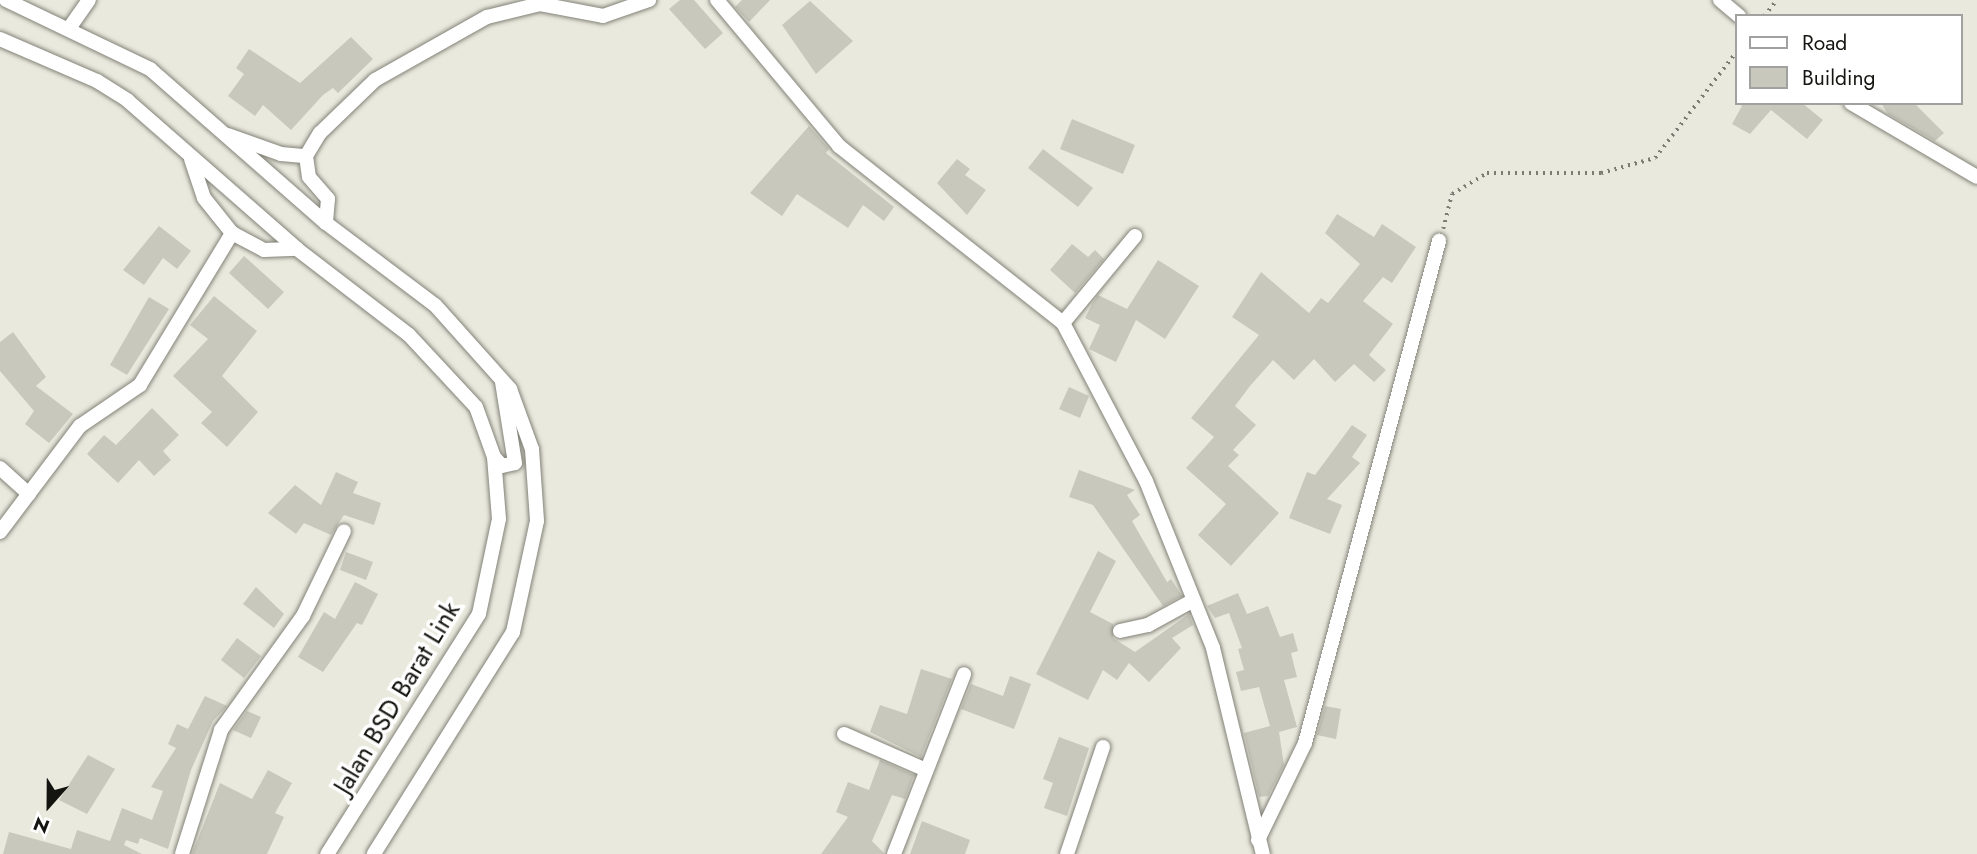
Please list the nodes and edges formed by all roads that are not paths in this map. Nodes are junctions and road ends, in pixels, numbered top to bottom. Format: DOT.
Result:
graph roads {
  1 [pos="6,0"];
  2 [pos="89,0"];
  3 [pos="649,0"];
  4 [pos="717,0"];
  5 [pos="1720,0"];
  6 [pos="528,2"];
  7 [pos="1737,14"];
  8 [pos="71,27"];
  9 [pos="0,39"];
  10 [pos="1854,105"];
  11 [pos="227,135"];
  12 [pos="306,156"];
  13 [pos="191,157"];
  14 [pos="1977,177"];
  15 [pos="326,223"];
  16 [pos="232,233"];
  17 [pos="1135,236"];
  18 [pos="1439,241"];
  19 [pos="297,249"];
  20 [pos="1063,323"];
  21 [pos="501,377"];
  22 [pos="494,457"];
  23 [pos="0,468"];
  24 [pos="29,494"];
  25 [pos="344,531"];
  26 [pos="0,532"];
  27 [pos="1194,600"];
  28 [pos="1120,631"];
  29 [pos="964,674"];
  30 [pos="844,734"];
  31 [pos="1103,747"];
  32 [pos="926,770"];
  33 [pos="1261,847"];
  34 [pos="182,854"];
  35 [pos="327,854"];
  36 [pos="374,854"];
  37 [pos="894,854"];
  38 [pos="1067,854"];
  1 -- 8 [label="street"];
  2 -- 8 [label="street"];
  3 -- 6 [label="street"];
  4 -- 20 [label="street"];
  5 -- 7 [label="street"];
  6 -- 12 [label="street"];
  8 -- 11 [label="street"];
  9 -- 13 [label="street, Jalan BSD Barat Link"];
  10 -- 14 [label="street"];
  11 -- 12 [label="street"];
  11 -- 15 [label="street"];
  12 -- 15 [label="street"];
  13 -- 16 [label="street"];
  13 -- 19 [label="street, Jalan BSD Barat Link"];
  15 -- 21 [label="street"];
  16 -- 19 [label="street"];
  16 -- 24 [label="street"];
  17 -- 20 [label="street"];
  18 -- 33 [label="street"];
  19 -- 22 [label="street, Jalan BSD Barat Link"];
  20 -- 27 [label="street"];
  21 -- 22 [label="street"];
  21 -- 36 [label="street"];
  22 -- 35 [label="street, Jalan BSD Barat Link"];
  23 -- 24 [label="street"];
  24 -- 26 [label="street"];
  25 -- 34 [label="street"];
  27 -- 28 [label="street"];
  27 -- 33 [label="street"];
  29 -- 32 [label="street"];
  30 -- 32 [label="street"];
  31 -- 38 [label="street"];
  32 -- 37 [label="street"];
}
